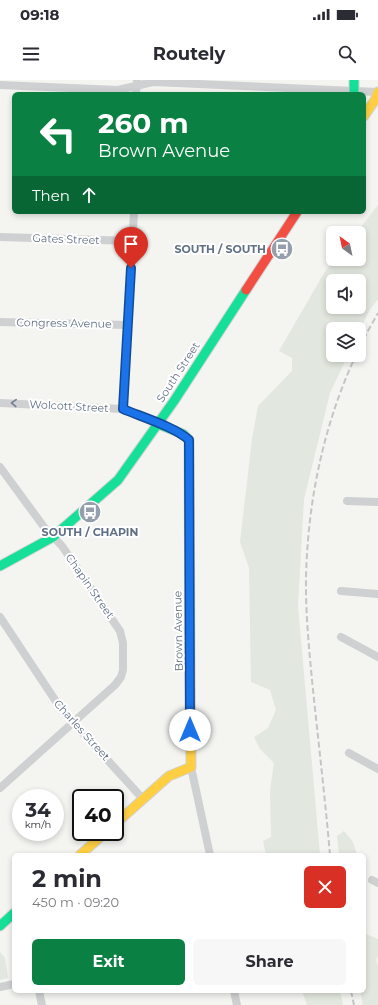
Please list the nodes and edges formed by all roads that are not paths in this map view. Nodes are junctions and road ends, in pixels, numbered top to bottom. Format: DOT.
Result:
graph roads {
  1 [pos="354,80"];
  2 [pos="0,85"];
  3 [pos="136,87"];
  4 [pos="337,92"];
  5 [pos="355,92"];
  6 [pos="378,92"];
  7 [pos="366,93"];
  8 [pos="366,113"];
  9 [pos="134,214"];
  10 [pos="296,214"];
  11 [pos="0,237"];
  12 [pos="132,241"];
  13 [pos="0,322"];
  14 [pos="128,325"];
  15 [pos="0,403"];
  16 [pos="123,409"];
  17 [pos="158,424"];
  18 [pos="0,467"];
  19 [pos="347,501"];
  20 [pos="378,502"];
  21 [pos="53,537"];
  22 [pos="0,566"];
  23 [pos="341,591"];
  24 [pos="378,594"];
  25 [pos="0,617"];
  26 [pos="341,638"];
  27 [pos="378,657"];
  28 [pos="72,722"];
  29 [pos="349,753"];
  30 [pos="191,767"];
  31 [pos="378,769"];
  32 [pos="0,787"];
  33 [pos="143,799"];
  34 [pos="124,816"];
  35 [pos="96,841"];
  36 [pos="82,853"];
  37 [pos="210,853"];
  38 [pos="12,915"];
  39 [pos="0,926"];
  40 [pos="12,984"];
  41 [pos="0,987"];
  42 [pos="40,993"];
  43 [pos="234,993"];
  44 [pos="42,1005"];
  45 [pos="237,1005"];
  1 -- 5 [label="street"];
  2 -- 3 [label="street"];
  3 -- 4 [label="street"];
  6 -- 7 [label="street"];
  6 -- 8 [label="street"];
  9 -- 12 [label="street"];
  10 -- 17 [label="street, South Street"];
  11 -- 12 [label="street, Gates Street"];
  12 -- 14 [label="street"];
  13 -- 14 [label="street, Congress Avenue"];
  14 -- 16 [label="street"];
  16 -- 15 [label="street, Wolcott Street, one-way"];
  16 -- 17 [label="street, Wolcott Street"];
  17 -- 21 [label="street, South Street"];
  17 -- 30 [label="street, Brown Avenue"];
  18 -- 21 [label="street, Chapin Street"];
  19 -- 20 [label="street"];
  21 -- 22 [label="street, South Street"];
  21 -- 28 [label="street, Chapin Street"];
  23 -- 24 [label="street"];
  25 -- 28 [label="street, Charles Street"];
  26 -- 27 [label="street"];
  28 -- 32 [label="street"];
  28 -- 33 [label="street, Charles Street"];
  29 -- 31 [label="street"];
  30 -- 33 [label="street"];
  30 -- 37 [label="street, Brown Avenue"];
  33 -- 34 [label="street"];
  35 -- 36 [label="street"];
  38 -- 39 [label="street"];
  40 -- 41 [label="street"];
  42 -- 44 [label="street"];
  43 -- 45 [label="street"];
}
